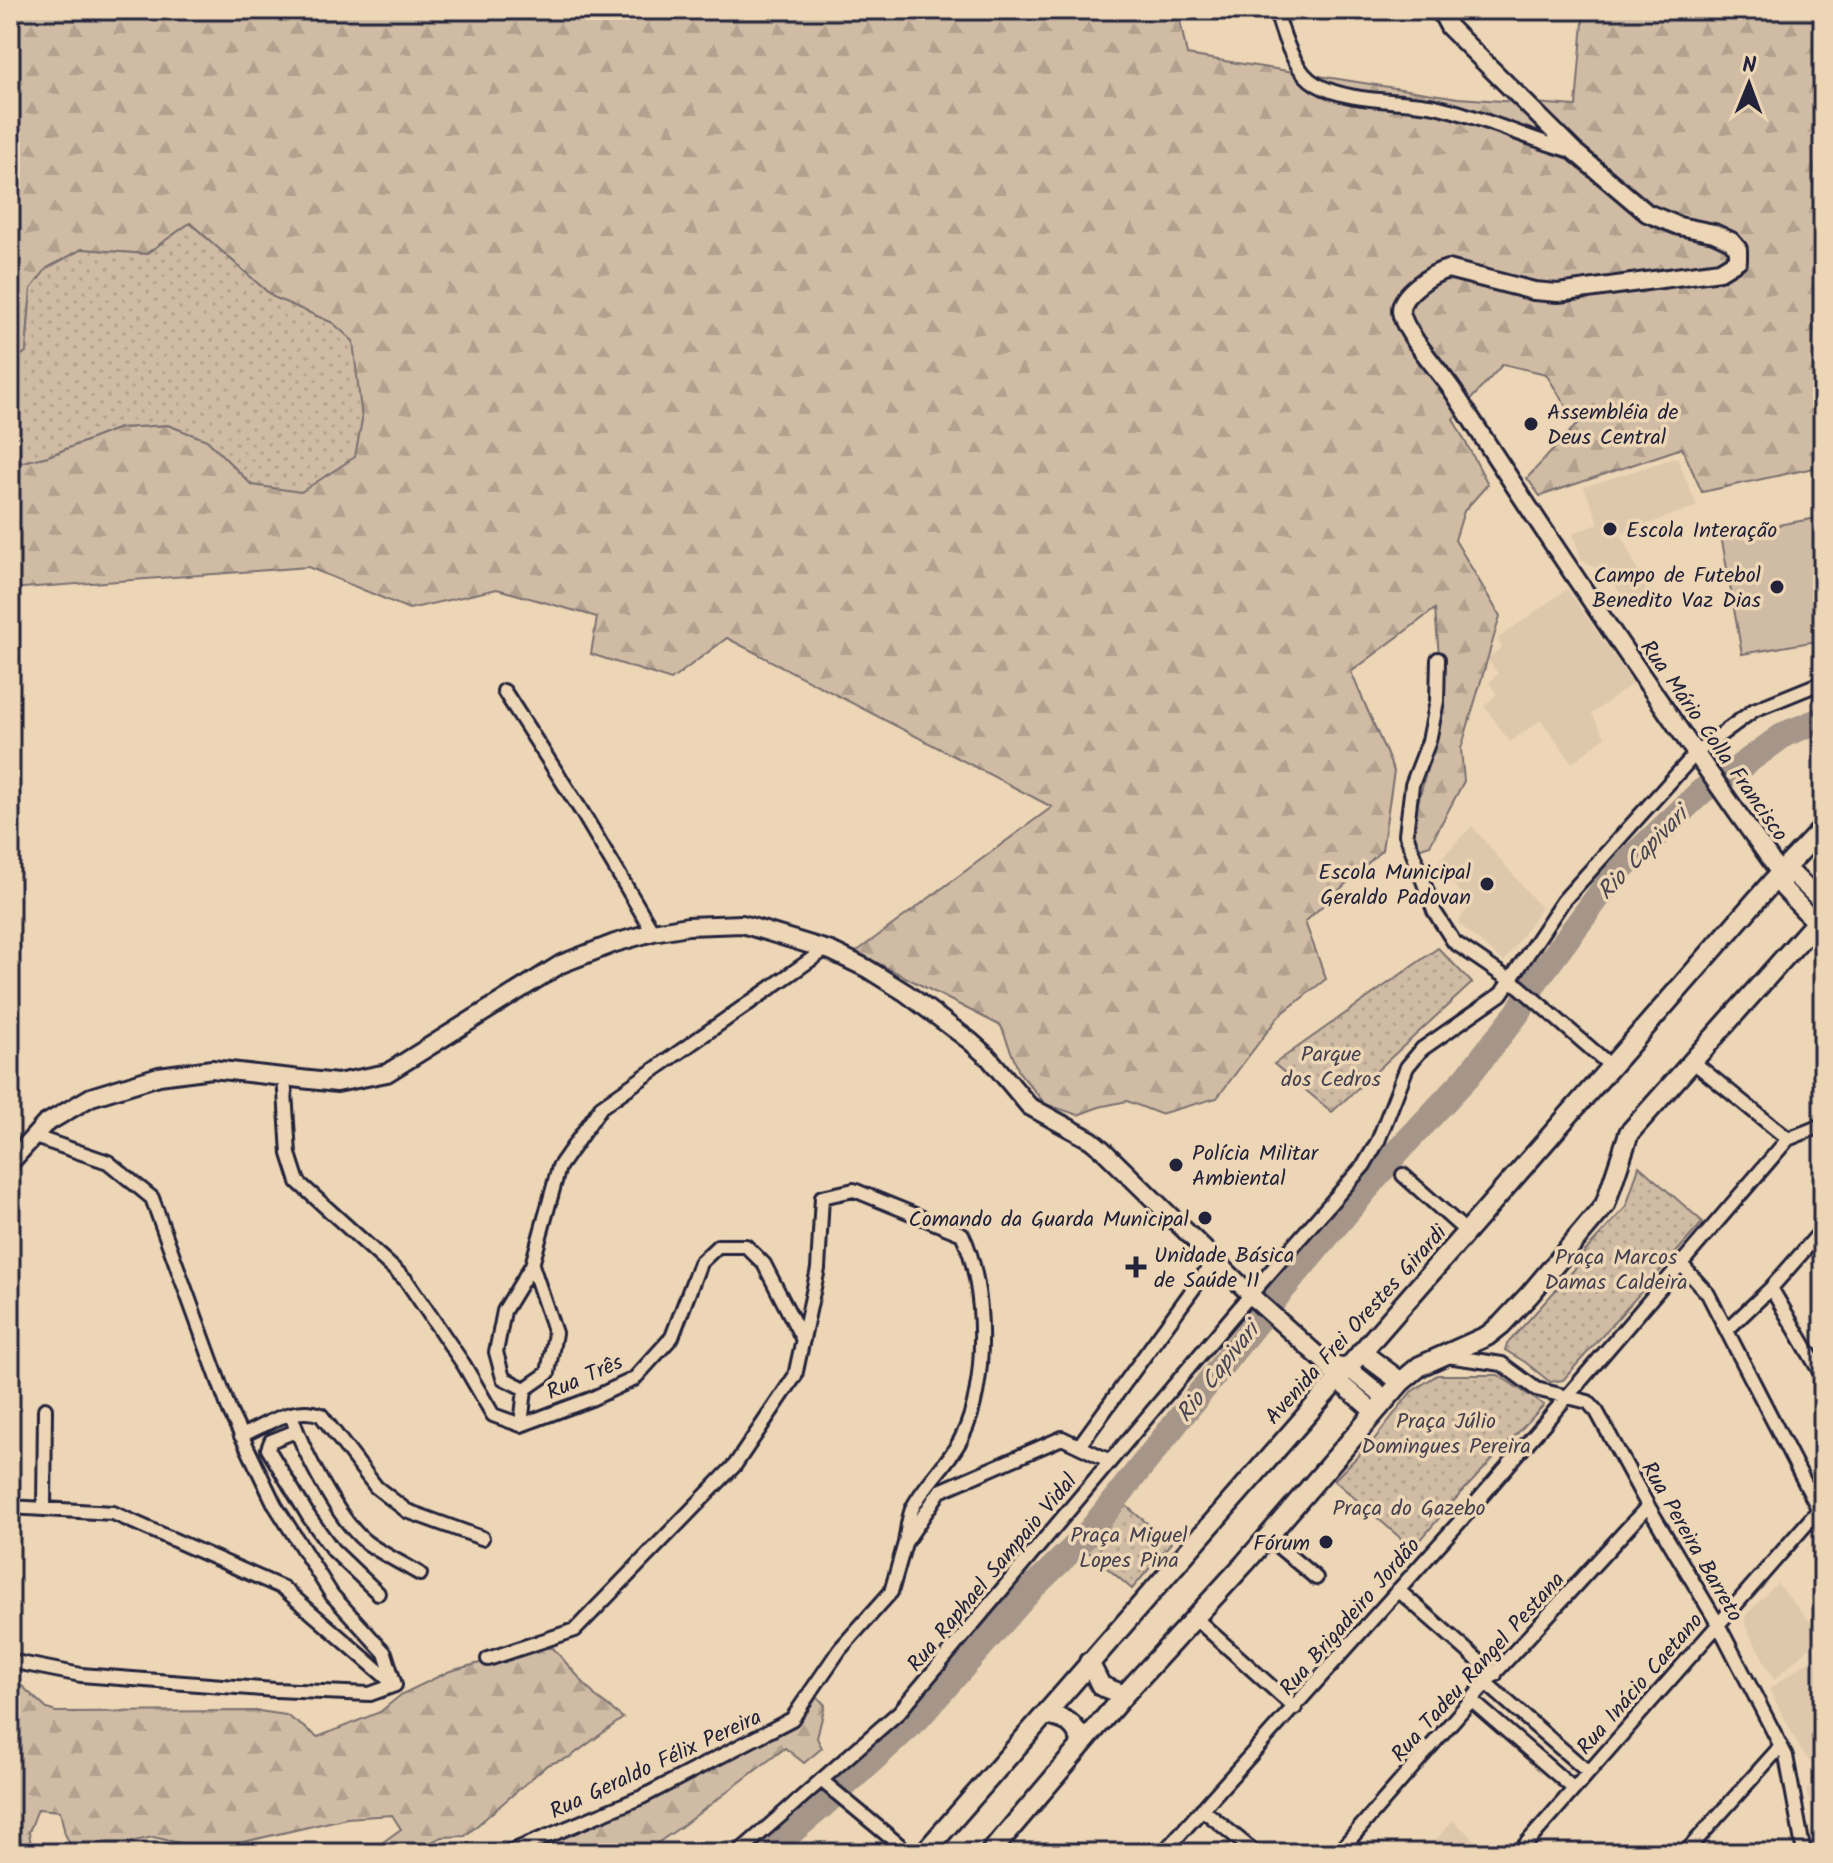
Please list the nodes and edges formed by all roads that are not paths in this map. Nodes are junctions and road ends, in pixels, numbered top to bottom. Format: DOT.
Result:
graph roads {
  1 [pos="1276,10"];
  2 [pos="1440,10"];
  3 [pos="1575,152"];
  4 [pos="1438,659"];
  5 [pos="1823,682"];
  6 [pos="504,691"];
  7 [pos="1697,752"];
  8 [pos="1823,828"];
  9 [pos="1780,873"];
  10 [pos="1823,903"];
  11 [pos="1820,921"];
  12 [pos="653,932"];
  13 [pos="826,949"];
  14 [pos="1516,984"];
  15 [pos="1692,1061"];
  16 [pos="1612,1067"];
  17 [pos="284,1076"];
  18 [pos="1823,1125"];
  19 [pos="35,1137"];
  20 [pos="1788,1139"];
  21 [pos="10,1163"];
  22 [pos="1403,1175"];
  23 [pos="1823,1229"];
  24 [pos="1468,1233"];
  25 [pos="1215,1259"];
  26 [pos="1681,1264"];
  27 [pos="532,1265"];
  28 [pos="1771,1288"];
  29 [pos="1255,1298"];
  30 [pos="1727,1330"];
  31 [pos="803,1340"];
  32 [pos="1361,1352"];
  33 [pos="1441,1356"];
  34 [pos="1337,1371"];
  35 [pos="1823,1377"];
  36 [pos="1401,1382"];
  37 [pos="525,1389"];
  38 [pos="1566,1398"];
  39 [pos="1379,1405"];
  40 [pos="45,1409"];
  41 [pos="291,1414"];
  42 [pos="521,1425"];
  43 [pos="296,1431"];
  44 [pos="241,1436"];
  45 [pos="1079,1446"];
  46 [pos="1110,1461"];
  47 [pos="1648,1506"];
  48 [pos="10,1507"];
  49 [pos="44,1508"];
  50 [pos="1821,1511"];
  51 [pos="1267,1537"];
  52 [pos="482,1538"];
  53 [pos="905,1543"];
  54 [pos="420,1574"];
  55 [pos="1316,1578"];
  56 [pos="1398,1590"];
  57 [pos="378,1593"];
  58 [pos="1195,1618"];
  59 [pos="1718,1624"];
  60 [pos="488,1659"];
  61 [pos="10,1661"];
  62 [pos="1089,1662"];
  63 [pos="1490,1679"];
  64 [pos="395,1685"];
  65 [pos="1124,1695"];
  66 [pos="1471,1700"];
  67 [pos="1295,1708"];
  68 [pos="1045,1715"];
  69 [pos="1082,1744"];
  70 [pos="1781,1746"];
  71 [pos="1588,1772"];
  72 [pos="823,1781"];
  73 [pos="1574,1789"];
  74 [pos="1202,1809"];
  75 [pos="933,1849"];
  76 [pos="507,1853"];
  77 [pos="738,1853"];
  78 [pos="909,1853"];
  79 [pos="990,1853"];
  80 [pos="1163,1853"];
  81 [pos="1256,1853"];
  82 [pos="1338,1853"];
  83 [pos="1518,1853"];
  84 [pos="1685,1853"];
  85 [pos="1804,1853"];
  1 -- 3 [label="street"];
  2 -- 3 [label="street"];
  3 -- 7 [label="street, Rua Mário Colla Francisco"];
  4 -- 14 [label="street"];
  5 -- 7 [label="street, Rua Raphael Sampaio Vidal"];
  6 -- 12 [label="street"];
  7 -- 9 [label="street, Rua Mário Colla Francisco"];
  7 -- 14 [label="street, Rua Raphael Sampaio Vidal"];
  8 -- 9 [label="main road, Avenida Frei Orestes Girardi"];
  9 -- 10 [label="street, Rua Mário Colla Francisco"];
  9 -- 11 [label="street, Rua Mário Colla Francisco"];
  9 -- 16 [label="main road, Avenida Frei Orestes Girardi"];
  11 -- 15 [label="main road"];
  12 -- 13 [label="street"];
  12 -- 17 [label="street"];
  13 -- 25 [label="street"];
  13 -- 27 [label="street"];
  14 -- 16 [label="street"];
  14 -- 29 [label="street, Rua Raphael Sampaio Vidal"];
  15 -- 20 [label="street"];
  15 -- 33 [label="main road"];
  16 -- 24 [label="main road, Avenida Frei Orestes Girardi"];
  17 -- 19 [label="street"];
  17 -- 42 [label="street"];
  18 -- 20 [label="street, Rua Brigadeiro Jordão"];
  19 -- 21 [label="street"];
  19 -- 44 [label="street"];
  20 -- 26 [label="street, Rua Brigadeiro Jordão"];
  22 -- 24 [label="street"];
  23 -- 28 [label="street"];
  24 -- 32 [label="main road, Avenida Frei Orestes Girardi"];
  25 -- 29 [label="street"];
  25 -- 45 [label="street"];
  26 -- 30 [label="street"];
  26 -- 38 [label="street, Rua Brigadeiro Jordão"];
  27 -- 37 [label="street"];
  27 -- 37 [label="street"];
  28 -- 30 [label="street"];
  28 -- 35 [label="street"];
  29 -- 34 [label="street"];
  29 -- 46 [label="street, Rua Raphael Sampaio Vidal"];
  30 -- 50 [label="street"];
  31 -- 42 [label="street, Rua Três"];
  31 -- 53 [label="street"];
  31 -- 60 [label="street"];
  32 -- 34 [label="main road, Avenida Frei Orestes Girardi"];
  32 -- 36 [label="main road"];
  33 -- 36 [label="main road"];
  33 -- 38 [label="street, Rua Pereira Barreto"];
  34 -- 39 [label="street"];
  34 -- 62 [label="main road, Avenida Frei Orestes Girardi"];
  36 -- 39 [label="main road"];
  37 -- 42 [label="street"];
  38 -- 47 [label="street, Rua Pereira Barreto"];
  38 -- 56 [label="street, Rua Brigadeiro Jordão"];
  39 -- 51 [label="main road"];
  40 -- 49 [label="street"];
  41 -- 43 [label="street"];
  41 -- 44 [label="street"];
  41 -- 52 [label="street"];
  43 -- 54 [label="street"];
  43 -- 57 [label="street"];
  44 -- 64 [label="street"];
  45 -- 46 [label="street, Rua Geraldo Félix Pereira"];
  45 -- 53 [label="street, Rua Geraldo Félix Pereira"];
  46 -- 72 [label="street, Rua Raphael Sampaio Vidal"];
  47 -- 59 [label="street, Rua Pereira Barreto"];
  47 -- 63 [label="street, Rua Tadeu Rangel Pestana"];
  48 -- 49 [label="street"];
  49 -- 64 [label="street"];
  50 -- 59 [label="street, Rua Inácio Caetano"];
  51 -- 55 [label="street"];
  51 -- 58 [label="main road"];
  53 -- 76 [label="street, Rua Geraldo Félix Pereira"];
  56 -- 63 [label="street"];
  56 -- 67 [label="street, Rua Brigadeiro Jordão"];
  58 -- 65 [label="main road"];
  58 -- 67 [label="street"];
  59 -- 70 [label="street, Rua Pereira Barreto"];
  59 -- 71 [label="street, Rua Inácio Caetano"];
  61 -- 64 [label="street"];
  62 -- 65 [label="main road"];
  62 -- 68 [label="main road, Avenida Frei Orestes Girardi"];
  63 -- 66 [label="street, Rua Tadeu Rangel Pestana"];
  63 -- 71 [label="street"];
  65 -- 69 [label="main road"];
  66 -- 73 [label="street"];
  66 -- 82 [label="street, Rua Tadeu Rangel Pestana"];
  67 -- 74 [label="street, Rua Brigadeiro Jordão"];
  68 -- 69 [label="main road"];
  68 -- 75 [label="main road, Avenida Frei Orestes Girardi"];
  69 -- 79 [label="main road"];
  70 -- 84 [label="street"];
  70 -- 85 [label="street, Rua Pereira Barreto"];
  71 -- 73 [label="street, Rua Inácio Caetano"];
  72 -- 77 [label="street, Rua Raphael Sampaio Vidal"];
  72 -- 78 [label="street"];
  73 -- 83 [label="street, Rua Inácio Caetano"];
  74 -- 80 [label="street, Rua Brigadeiro Jordão"];
  74 -- 81 [label="street"];
}
